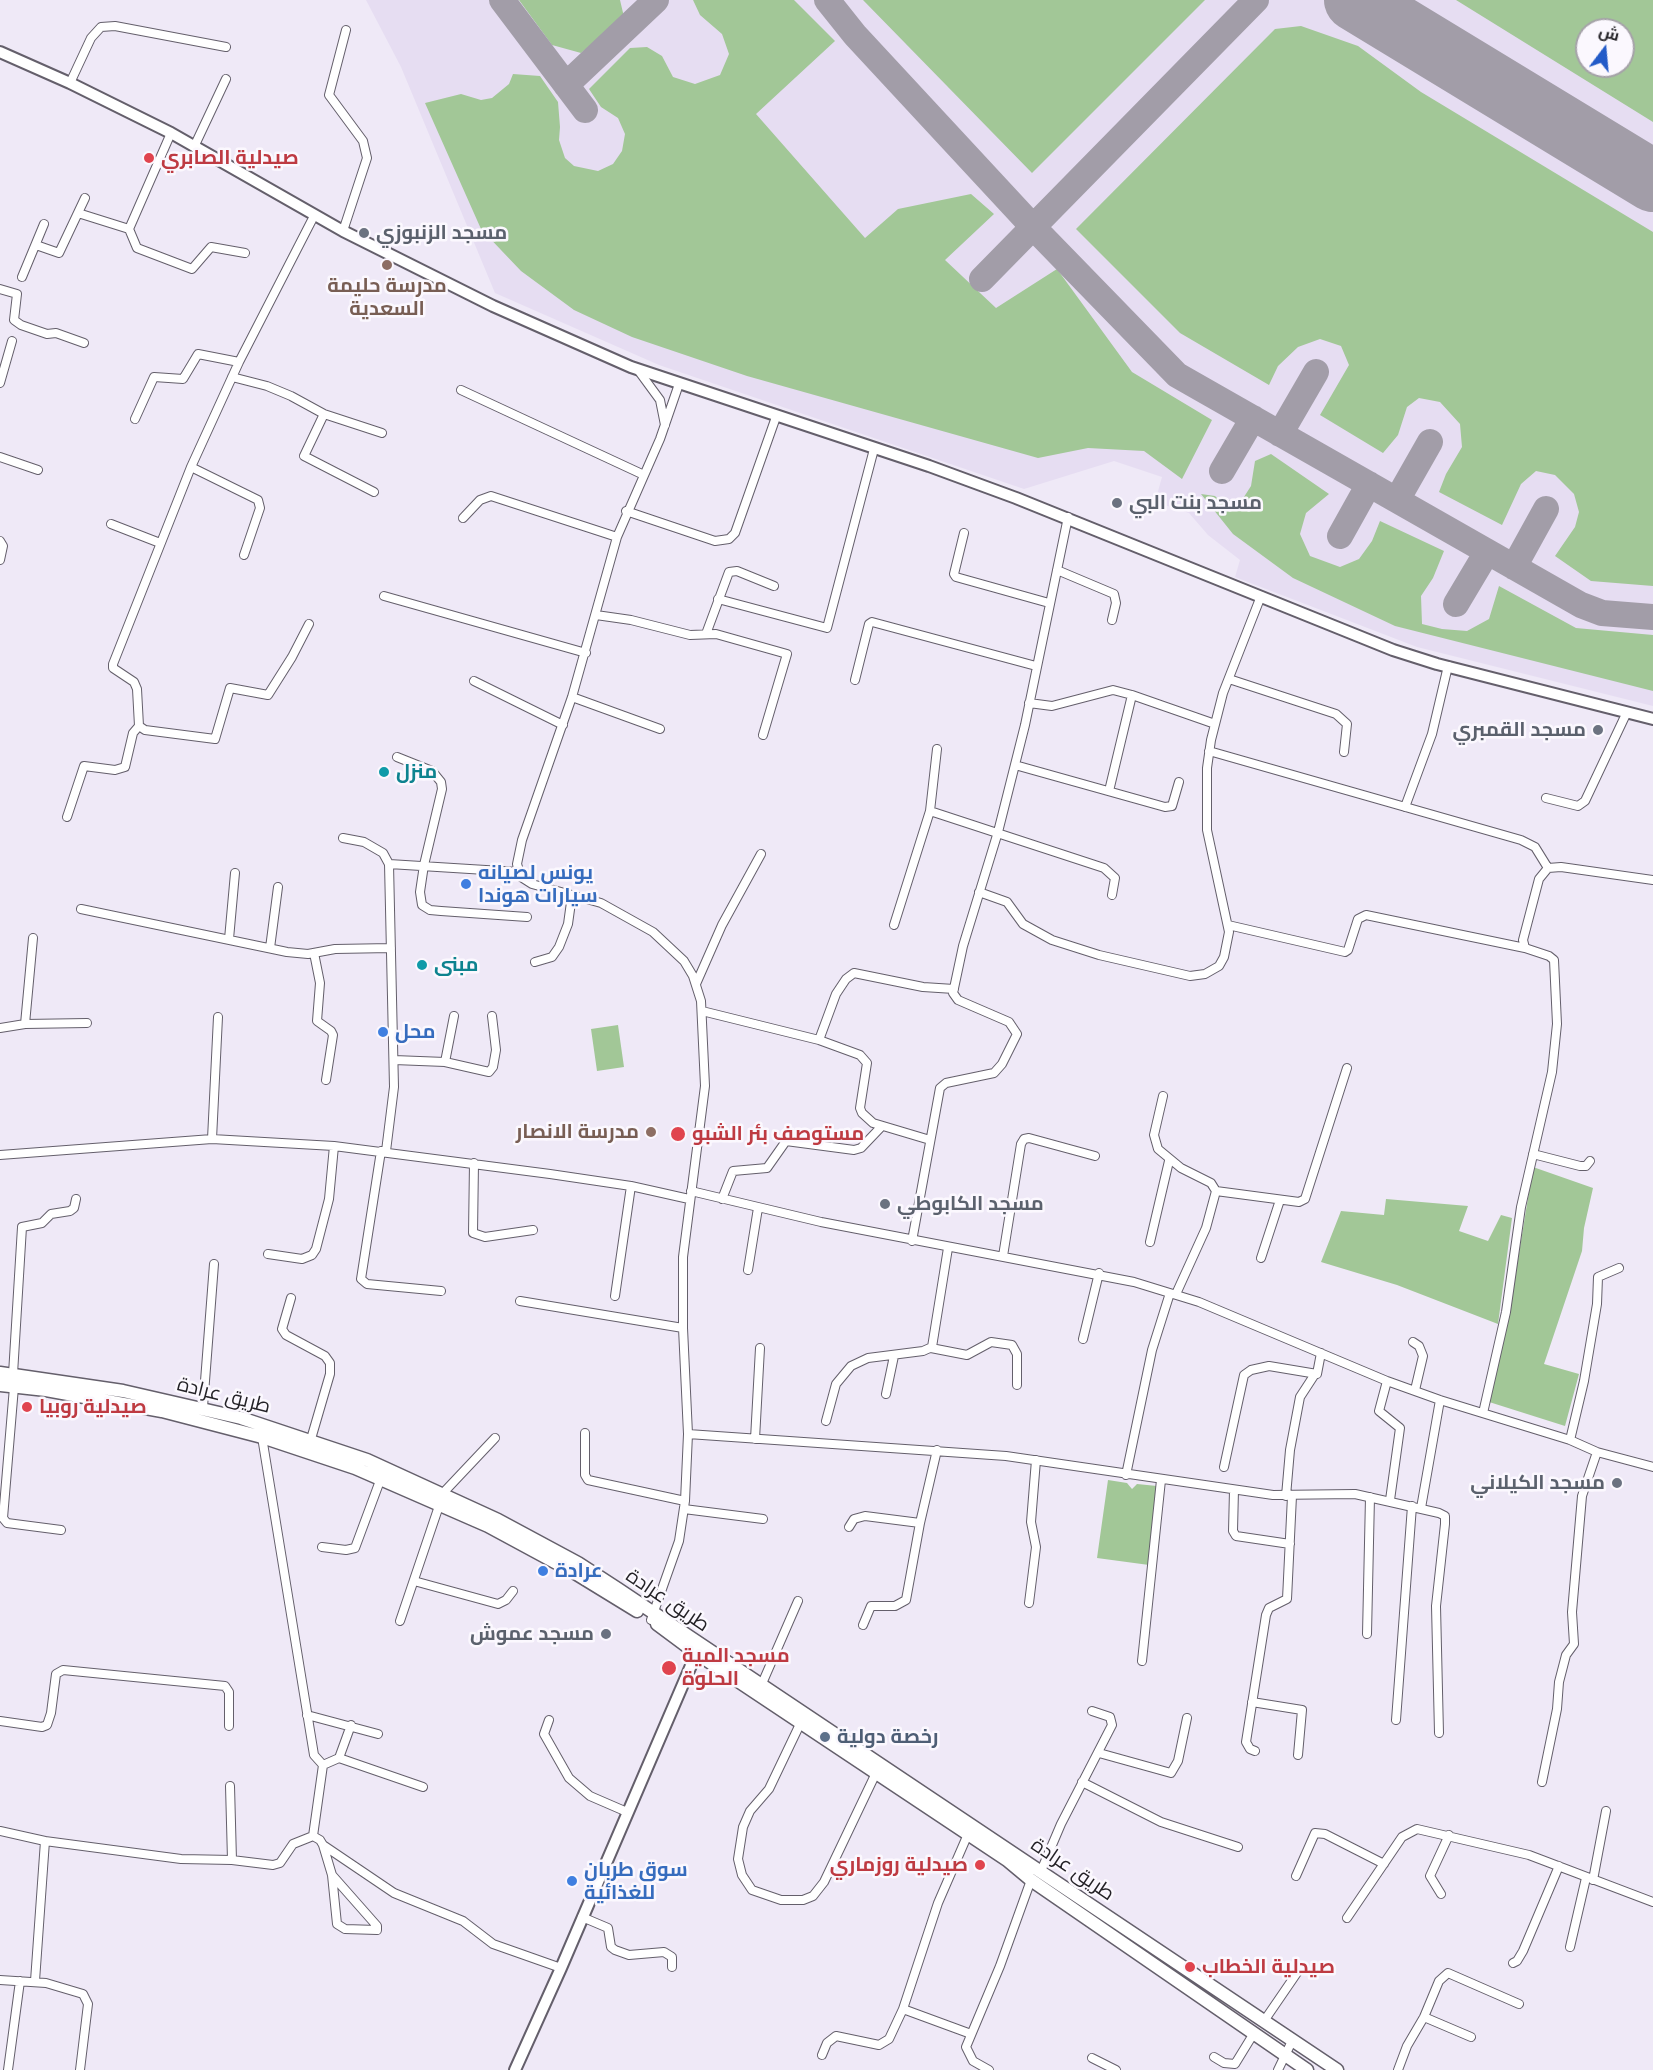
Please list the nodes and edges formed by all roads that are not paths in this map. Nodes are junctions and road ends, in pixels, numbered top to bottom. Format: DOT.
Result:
graph roads {
  1 [pos="346,30"];
  2 [pos="226,47"];
  3 [pos="0,52"];
  4 [pos="226,79"];
  5 [pos="70,83"];
  6 [pos="171,133"];
  7 [pos="194,147"];
  8 [pos="85,198"];
  9 [pos="78,213"];
  10 [pos="314,216"];
  11 [pos="44,224"];
  12 [pos="129,229"];
  13 [pos="343,231"];
  14 [pos="36,245"];
  15 [pos="245,253"];
  16 [pos="22,277"];
  17 [pos="0,290"];
  18 [pos="12,341"];
  19 [pos="84,343"];
  20 [pos="239,362"];
  21 [pos="638,369"];
  22 [pos="232,377"];
  23 [pos="0,383"];
  24 [pos="679,384"];
  25 [pos="461,390"];
  26 [pos="324,414"];
  27 [pos="776,417"];
  28 [pos="135,419"];
  29 [pos="665,426"];
  30 [pos="382,433"];
  31 [pos="874,448"];
  32 [pos="0,457"];
  33 [pos="191,467"];
  34 [pos="38,470"];
  35 [pos="644,475"];
  36 [pos="375,492"];
  37 [pos="626,511"];
  38 [pos="1068,517"];
  39 [pos="463,518"];
  40 [pos="111,524"];
  41 [pos="964,533"];
  42 [pos="617,537"];
  43 [pos="0,541"];
  44 [pos="160,543"];
  45 [pos="244,555"];
  46 [pos="0,560"];
  47 [pos="1057,570"];
  48 [pos="774,586"];
  49 [pos="384,596"];
  50 [pos="1261,596"];
  51 [pos="718,599"];
  52 [pos="1049,603"];
  53 [pos="596,615"];
  54 [pos="1112,620"];
  55 [pos="309,624"];
  56 [pos="706,634"];
  57 [pos="585,653"];
  58 [pos="1036,666"];
  59 [pos="1448,666"];
  60 [pos="1229,679"];
  61 [pos="855,680"];
  62 [pos="474,681"];
  63 [pos="1132,695"];
  64 [pos="572,697"];
  65 [pos="1029,703"];
  66 [pos="1627,712"];
  67 [pos="1653,718"];
  68 [pos="1215,724"];
  69 [pos="563,725"];
  70 [pos="140,726"];
  71 [pos="660,729"];
  72 [pos="763,735"];
  73 [pos="936,749"];
  74 [pos="1209,751"];
  75 [pos="1344,752"];
  76 [pos="397,757"];
  77 [pos="1015,765"];
  78 [pos="1179,782"];
  79 [pos="1109,791"];
  80 [pos="1546,798"];
  81 [pos="1405,807"];
  82 [pos="930,811"];
  83 [pos="67,817"];
  84 [pos="998,832"];
  85 [pos="344,838"];
  86 [pos="761,854"];
  87 [pos="389,864"];
  88 [pos="424,865"];
  89 [pos="1548,868"];
  90 [pos="518,872"];
  91 [pos="235,873"];
  92 [pos="1653,878"];
  93 [pos="278,887"];
  94 [pos="979,892"];
  95 [pos="572,895"];
  96 [pos="1112,895"];
  97 [pos="81,909"];
  98 [pos="527,917"];
  99 [pos="894,925"];
  100 [pos="1228,925"];
  101 [pos="33,938"];
  102 [pos="229,939"];
  103 [pos="270,948"];
  104 [pos="391,948"];
  105 [pos="1526,948"];
  106 [pos="314,953"];
  107 [pos="535,962"];
  108 [pos="696,984"];
  109 [pos="954,989"];
  110 [pos="702,1011"];
  111 [pos="454,1016"];
  112 [pos="492,1016"];
  113 [pos="218,1017"];
  114 [pos="87,1023"];
  115 [pos="25,1024"];
  116 [pos="0,1028"];
  117 [pos="819,1040"];
  118 [pos="394,1060"];
  119 [pos="445,1062"];
  120 [pos="1347,1068"];
  121 [pos="326,1080"];
  122 [pos="1163,1096"];
  123 [pos="882,1126"];
  124 [pos="212,1139"];
  125 [pos="930,1140"];
  126 [pos="334,1146"];
  127 [pos="383,1151"];
  128 [pos="1533,1154"];
  129 [pos="0,1155"];
  130 [pos="1095,1156"];
  131 [pos="1170,1161"];
  132 [pos="1590,1161"];
  133 [pos="474,1163"];
  134 [pos="631,1186"];
  135 [pos="1216,1191"];
  136 [pos="690,1195"];
  137 [pos="75,1199"];
  138 [pos="722,1199"];
  139 [pos="1280,1200"];
  140 [pos="758,1208"];
  141 [pos="533,1230"];
  142 [pos="912,1241"];
  143 [pos="1150,1242"];
  144 [pos="948,1248"];
  145 [pos="268,1254"];
  146 [pos="1003,1256"];
  147 [pos="1261,1258"];
  148 [pos="214,1264"];
  149 [pos="1619,1268"];
  150 [pos="748,1270"];
  151 [pos="1099,1274"];
  152 [pos="441,1291"];
  153 [pos="1173,1294"];
  154 [pos="615,1296"];
  155 [pos="291,1298"];
  156 [pos="520,1301"];
  157 [pos="683,1328"];
  158 [pos="1083,1339"];
  159 [pos="1413,1342"];
  160 [pos="760,1348"];
  161 [pos="931,1348"];
  162 [pos="1321,1353"];
  163 [pos="894,1356"];
  164 [pos="1315,1374"];
  165 [pos="9,1378"];
  166 [pos="1387,1381"];
  167 [pos="0,1385"];
  168 [pos="1017,1385"];
  169 [pos="1415,1390"];
  170 [pos="886,1394"];
  171 [pos="1440,1400"];
  172 [pos="203,1407"];
  173 [pos="1483,1413"];
  174 [pos="826,1421"];
  175 [pos="585,1433"];
  176 [pos="688,1434"];
  177 [pos="262,1437"];
  178 [pos="495,1438"];
  179 [pos="311,1439"];
  180 [pos="755,1439"];
  181 [pos="1570,1440"];
  182 [pos="937,1450"];
  183 [pos="1597,1452"];
  184 [pos="1036,1460"];
  185 [pos="1224,1467"];
  186 [pos="1653,1467"];
  187 [pos="1126,1475"];
  188 [pos="381,1478"];
  189 [pos="1161,1480"];
  190 [pos="1234,1490"];
  191 [pos="1289,1496"];
  192 [pos="1370,1497"];
  193 [pos="442,1498"];
  194 [pos="1390,1500"];
  195 [pos="684,1505"];
  196 [pos="1412,1506"];
  197 [pos="1421,1508"];
  198 [pos="763,1519"];
  199 [pos="920,1523"];
  200 [pos="849,1527"];
  201 [pos="61,1530"];
  202 [pos="1290,1544"];
  203 [pos="322,1547"];
  204 [pos="414,1581"];
  205 [pos="513,1591"];
  206 [pos="798,1600"];
  207 [pos="1029,1603"];
  208 [pos="653,1617"];
  209 [pos="400,1622"];
  210 [pos="863,1626"];
  211 [pos="1367,1634"];
  212 [pos="698,1648"];
  213 [pos="1142,1661"];
  214 [pos="761,1686"];
  215 [pos="1252,1702"];
  216 [pos="1092,1711"];
  217 [pos="307,1715"];
  218 [pos="1187,1718"];
  219 [pos="549,1720"];
  220 [pos="1396,1720"];
  221 [pos="0,1721"];
  222 [pos="801,1722"];
  223 [pos="351,1725"];
  224 [pos="229,1726"];
  225 [pos="1439,1733"];
  226 [pos="378,1734"];
  227 [pos="1255,1751"];
  228 [pos="1099,1753"];
  229 [pos="1298,1755"];
  230 [pos="339,1758"];
  231 [pos="323,1765"];
  232 [pos="876,1773"];
  233 [pos="1082,1782"];
  234 [pos="1542,1782"];
  235 [pos="230,1786"];
  236 [pos="423,1787"];
  237 [pos="1606,1811"];
  238 [pos="627,1812"];
  239 [pos="0,1831"];
  240 [pos="968,1834"];
  241 [pos="1449,1835"];
  242 [pos="313,1836"];
  243 [pos="45,1841"];
  244 [pos="323,1845"];
  245 [pos="1238,1847"];
  246 [pos="232,1860"];
  247 [pos="1384,1864"];
  248 [pos="1559,1866"];
  249 [pos="1041,1871"];
  250 [pos="332,1875"];
  251 [pos="1296,1876"];
  252 [pos="1589,1879"];
  253 [pos="1031,1880"];
  254 [pos="1442,1894"];
  255 [pos="1653,1902"];
  256 [pos="582,1917"];
  257 [pos="1347,1918"];
  258 [pos="1570,1947"];
  259 [pos="1513,1963"];
  260 [pos="672,1967"];
  261 [pos="1301,1967"];
  262 [pos="561,1968"];
  263 [pos="0,1980"];
  264 [pos="20,1981"];
  265 [pos="35,1981"];
  266 [pos="1519,2004"];
  267 [pos="903,2009"];
  268 [pos="1424,2017"];
  269 [pos="1264,2021"];
  270 [pos="1254,2033"];
  271 [pos="971,2034"];
  272 [pos="1471,2037"];
  273 [pos="1293,2041"];
  274 [pos="822,2055"];
  275 [pos="1285,2055"];
  276 [pos="1314,2055"];
  277 [pos="1214,2057"];
  278 [pos="1092,2058"];
  279 [pos="8,2070"];
  280 [pos="80,2070"];
  281 [pos="515,2070"];
  282 [pos="989,2070"];
  283 [pos="1116,2070"];
  284 [pos="1278,2070"];
  285 [pos="1306,2070"];
  286 [pos="1337,2070"];
  287 [pos="1398,2070"];
  1 -- 13 [label="street"];
  2 -- 5 [label="street"];
  3 -- 5 [label="main road"];
  4 -- 7 [label="street"];
  5 -- 6 [label="main road"];
  6 -- 7 [label="main road"];
  6 -- 12 [label="street"];
  7 -- 10 [label="main road"];
  8 -- 9 [label="street"];
  9 -- 12 [label="street"];
  9 -- 14 [label="street"];
  10 -- 13 [label="main road"];
  10 -- 20 [label="street"];
  11 -- 14 [label="street"];
  12 -- 15 [label="street"];
  13 -- 21 [label="main road"];
  14 -- 16 [label="street"];
  17 -- 19 [label="street"];
  18 -- 23 [label="street"];
  20 -- 22 [label="street"];
  20 -- 28 [label="street"];
  21 -- 24 [label="main road"];
  21 -- 29 [label="street"];
  22 -- 26 [label="street"];
  22 -- 33 [label="street"];
  24 -- 27 [label="main road"];
  24 -- 29 [label="street"];
  25 -- 35 [label="street"];
  26 -- 30 [label="street"];
  26 -- 36 [label="street"];
  27 -- 31 [label="main road"];
  27 -- 37 [label="street"];
  29 -- 35 [label="street"];
  31 -- 38 [label="main road"];
  31 -- 51 [label="street"];
  32 -- 34 [label="street"];
  33 -- 44 [label="street"];
  33 -- 45 [label="street"];
  35 -- 37 [label="street"];
  37 -- 42 [label="street"];
  38 -- 47 [label="street"];
  38 -- 50 [label="main road"];
  39 -- 42 [label="street"];
  40 -- 44 [label="street"];
  41 -- 52 [label="street"];
  42 -- 53 [label="street"];
  43 -- 46 [label="street"];
  44 -- 70 [label="street"];
  47 -- 52 [label="street"];
  47 -- 54 [label="street"];
  48 -- 51 [label="street"];
  49 -- 57 [label="street"];
  50 -- 59 [label="main road"];
  50 -- 60 [label="street"];
  51 -- 56 [label="street"];
  52 -- 58 [label="street"];
  53 -- 56 [label="street"];
  53 -- 57 [label="street"];
  55 -- 70 [label="street"];
  56 -- 72 [label="street"];
  57 -- 64 [label="street"];
  58 -- 61 [label="street"];
  58 -- 65 [label="street"];
  59 -- 66 [label="main road"];
  59 -- 81 [label="street"];
  60 -- 68 [label="street"];
  60 -- 75 [label="street"];
  62 -- 69 [label="street"];
  63 -- 65 [label="street"];
  63 -- 68 [label="street"];
  63 -- 79 [label="street"];
  64 -- 69 [label="street"];
  64 -- 71 [label="street"];
  65 -- 77 [label="street"];
  66 -- 67 [label="main road"];
  66 -- 80 [label="street"];
  68 -- 74 [label="street"];
  69 -- 90 [label="street"];
  70 -- 83 [label="street"];
  73 -- 82 [label="street"];
  74 -- 81 [label="street"];
  74 -- 100 [label="street"];
  76 -- 88 [label="street"];
  77 -- 79 [label="street"];
  77 -- 84 [label="street"];
  78 -- 79 [label="street"];
  81 -- 89 [label="street"];
  82 -- 84 [label="street"];
  82 -- 99 [label="street"];
  84 -- 94 [label="street"];
  84 -- 96 [label="street"];
  85 -- 87 [label="street"];
  86 -- 108 [label="street"];
  87 -- 88 [label="street"];
  87 -- 104 [label="street"];
  88 -- 90 [label="street"];
  88 -- 98 [label="street"];
  89 -- 92 [label="street"];
  89 -- 105 [label="street"];
  90 -- 95 [label="street"];
  91 -- 102 [label="street"];
  93 -- 103 [label="street"];
  94 -- 100 [label="street"];
  94 -- 109 [label="street"];
  95 -- 107 [label="street"];
  95 -- 108 [label="street"];
  97 -- 102 [label="street"];
  100 -- 105 [label="street"];
  101 -- 115 [label="street"];
  102 -- 103 [label="street"];
  103 -- 106 [label="street"];
  104 -- 106 [label="street"];
  104 -- 118 [label="street"];
  105 -- 128 [label="street"];
  106 -- 121 [label="street"];
  108 -- 110 [label="street"];
  109 -- 117 [label="street"];
  109 -- 125 [label="street"];
  110 -- 117 [label="street"];
  110 -- 136 [label="street"];
  111 -- 119 [label="street"];
  112 -- 119 [label="street"];
  113 -- 124 [label="street"];
  114 -- 115 [label="street"];
  115 -- 116 [label="street"];
  117 -- 123 [label="street"];
  118 -- 119 [label="street"];
  118 -- 127 [label="street"];
  120 -- 139 [label="street"];
  122 -- 131 [label="street"];
  123 -- 125 [label="street"];
  123 -- 138 [label="street"];
  124 -- 126 [label="street"];
  124 -- 129 [label="street"];
  125 -- 142 [label="street"];
  126 -- 127 [label="street"];
  126 -- 145 [label="street"];
  127 -- 133 [label="street"];
  127 -- 152 [label="street"];
  128 -- 132 [label="street"];
  128 -- 173 [label="street"];
  130 -- 146 [label="street"];
  131 -- 135 [label="street"];
  131 -- 143 [label="street"];
  133 -- 134 [label="street"];
  133 -- 141 [label="street"];
  134 -- 136 [label="street"];
  134 -- 154 [label="street"];
  135 -- 139 [label="street"];
  135 -- 153 [label="street"];
  136 -- 138 [label="street"];
  136 -- 157 [label="street"];
  137 -- 165 [label="street"];
  138 -- 140 [label="street"];
  139 -- 147 [label="street"];
  140 -- 142 [label="street"];
  140 -- 150 [label="street"];
  142 -- 144 [label="street"];
  144 -- 146 [label="street"];
  144 -- 161 [label="street"];
  146 -- 151 [label="street"];
  148 -- 172 [label="street"];
  149 -- 181 [label="street"];
  151 -- 153 [label="street"];
  151 -- 158 [label="street"];
  153 -- 162 [label="street"];
  153 -- 187 [label="street"];
  155 -- 179 [label="street"];
  156 -- 157 [label="street"];
  157 -- 176 [label="street"];
  159 -- 169 [label="street"];
  160 -- 180 [label="street"];
  161 -- 163 [label="street"];
  161 -- 168 [label="street"];
  162 -- 164 [label="street"];
  162 -- 166 [label="street"];
  163 -- 170 [label="street"];
  163 -- 174 [label="street"];
  164 -- 185 [label="street"];
  164 -- 191 [label="street"];
  165 -- 167 [label="main road, طريق عرادة"];
  165 -- 172 [label="main road, طريق عرادة"];
  165 -- 177 [label="main road, طريق عرادة"];
  165 -- 201 [label="street"];
  166 -- 169 [label="street"];
  166 -- 194 [label="street"];
  169 -- 171 [label="street"];
  171 -- 173 [label="street"];
  171 -- 197 [label="street"];
  172 -- 179 [label="main road, طريق عرادة"];
  173 -- 181 [label="street"];
  175 -- 195 [label="street"];
  176 -- 180 [label="street"];
  176 -- 195 [label="street"];
  177 -- 188 [label="main road, طريق عرادة"];
  177 -- 217 [label="street"];
  178 -- 193 [label="street"];
  179 -- 193 [label="main road, طريق عرادة"];
  180 -- 182 [label="street"];
  181 -- 183 [label="street"];
  182 -- 184 [label="street"];
  182 -- 199 [label="street"];
  183 -- 186 [label="street"];
  183 -- 234 [label="street"];
  184 -- 187 [label="street"];
  184 -- 207 [label="street"];
  187 -- 189 [label="street"];
  188 -- 193 [label="main road, طريق عرادة"];
  188 -- 203 [label="street"];
  189 -- 190 [label="street"];
  189 -- 213 [label="street"];
  190 -- 191 [label="street"];
  190 -- 202 [label="street"];
  191 -- 192 [label="street"];
  191 -- 202 [label="street"];
  192 -- 194 [label="street"];
  192 -- 211 [label="street"];
  193 -- 204 [label="street"];
  193 -- 208 [label="main road, طريق عرادة"];
  194 -- 196 [label="street"];
  195 -- 198 [label="street"];
  195 -- 208 [label="street"];
  196 -- 197 [label="street"];
  196 -- 220 [label="street"];
  197 -- 225 [label="street"];
  199 -- 200 [label="street"];
  199 -- 210 [label="street"];
  202 -- 215 [label="street"];
  204 -- 205 [label="street"];
  204 -- 209 [label="street"];
  206 -- 214 [label="street"];
  208 -- 212 [label="main road, طريق عرادة"];
  212 -- 214 [label="main road, طريق عرادة"];
  212 -- 222 [label="main road, طريق عرادة"];
  212 -- 238 [label="main road"];
  214 -- 249 [label="main road, طريق عرادة"];
  215 -- 227 [label="street"];
  215 -- 229 [label="street"];
  216 -- 228 [label="street"];
  217 -- 223 [label="street"];
  217 -- 231 [label="street"];
  218 -- 228 [label="street"];
  219 -- 238 [label="street"];
  221 -- 224 [label="street"];
  222 -- 232 [label="main road, طريق عرادة"];
  222 -- 232 [label="street"];
  223 -- 226 [label="street"];
  223 -- 230 [label="street"];
  228 -- 233 [label="street"];
  230 -- 231 [label="street"];
  230 -- 236 [label="street"];
  231 -- 242 [label="street"];
  232 -- 240 [label="main road, طريق عرادة"];
  233 -- 245 [label="street"];
  233 -- 249 [label="street"];
  235 -- 246 [label="street"];
  237 -- 252 [label="street"];
  238 -- 256 [label="main road"];
  239 -- 243 [label="street"];
  240 -- 253 [label="main road, طريق عرادة"];
  240 -- 267 [label="street"];
  241 -- 247 [label="street"];
  241 -- 248 [label="street"];
  241 -- 254 [label="street"];
  242 -- 244 [label="street"];
  242 -- 246 [label="street"];
  243 -- 246 [label="street"];
  243 -- 265 [label="street"];
  244 -- 250 [label="street"];
  244 -- 262 [label="street"];
  247 -- 251 [label="street"];
  247 -- 257 [label="street"];
  248 -- 252 [label="street"];
  248 -- 259 [label="street"];
  249 -- 269 [label="main road, طريق عرادة"];
  250 -- 250 [label="street"];
  252 -- 255 [label="street"];
  252 -- 258 [label="street"];
  253 -- 270 [label="main road, طريق عرادة"];
  253 -- 271 [label="street"];
  256 -- 260 [label="street"];
  256 -- 262 [label="main road"];
  261 -- 269 [label="street"];
  262 -- 281 [label="main road"];
  263 -- 264 [label="street"];
  264 -- 265 [label="street"];
  264 -- 279 [label="street"];
  265 -- 280 [label="street"];
  266 -- 268 [label="street"];
  267 -- 271 [label="street"];
  267 -- 274 [label="street"];
  268 -- 272 [label="street"];
  268 -- 287 [label="street"];
  269 -- 273 [label="main road, طريق عرادة"];
  270 -- 275 [label="main road, طريق عرادة"];
  270 -- 277 [label="street"];
  271 -- 282 [label="street"];
  273 -- 275 [label="street"];
  273 -- 276 [label="main road, طريق عرادة"];
  275 -- 284 [label="street"];
  275 -- 285 [label="main road, طريق عرادة"];
  276 -- 285 [label="main road"];
  276 -- 286 [label="main road, طريق عرادة"];
  278 -- 283 [label="street"];
}
